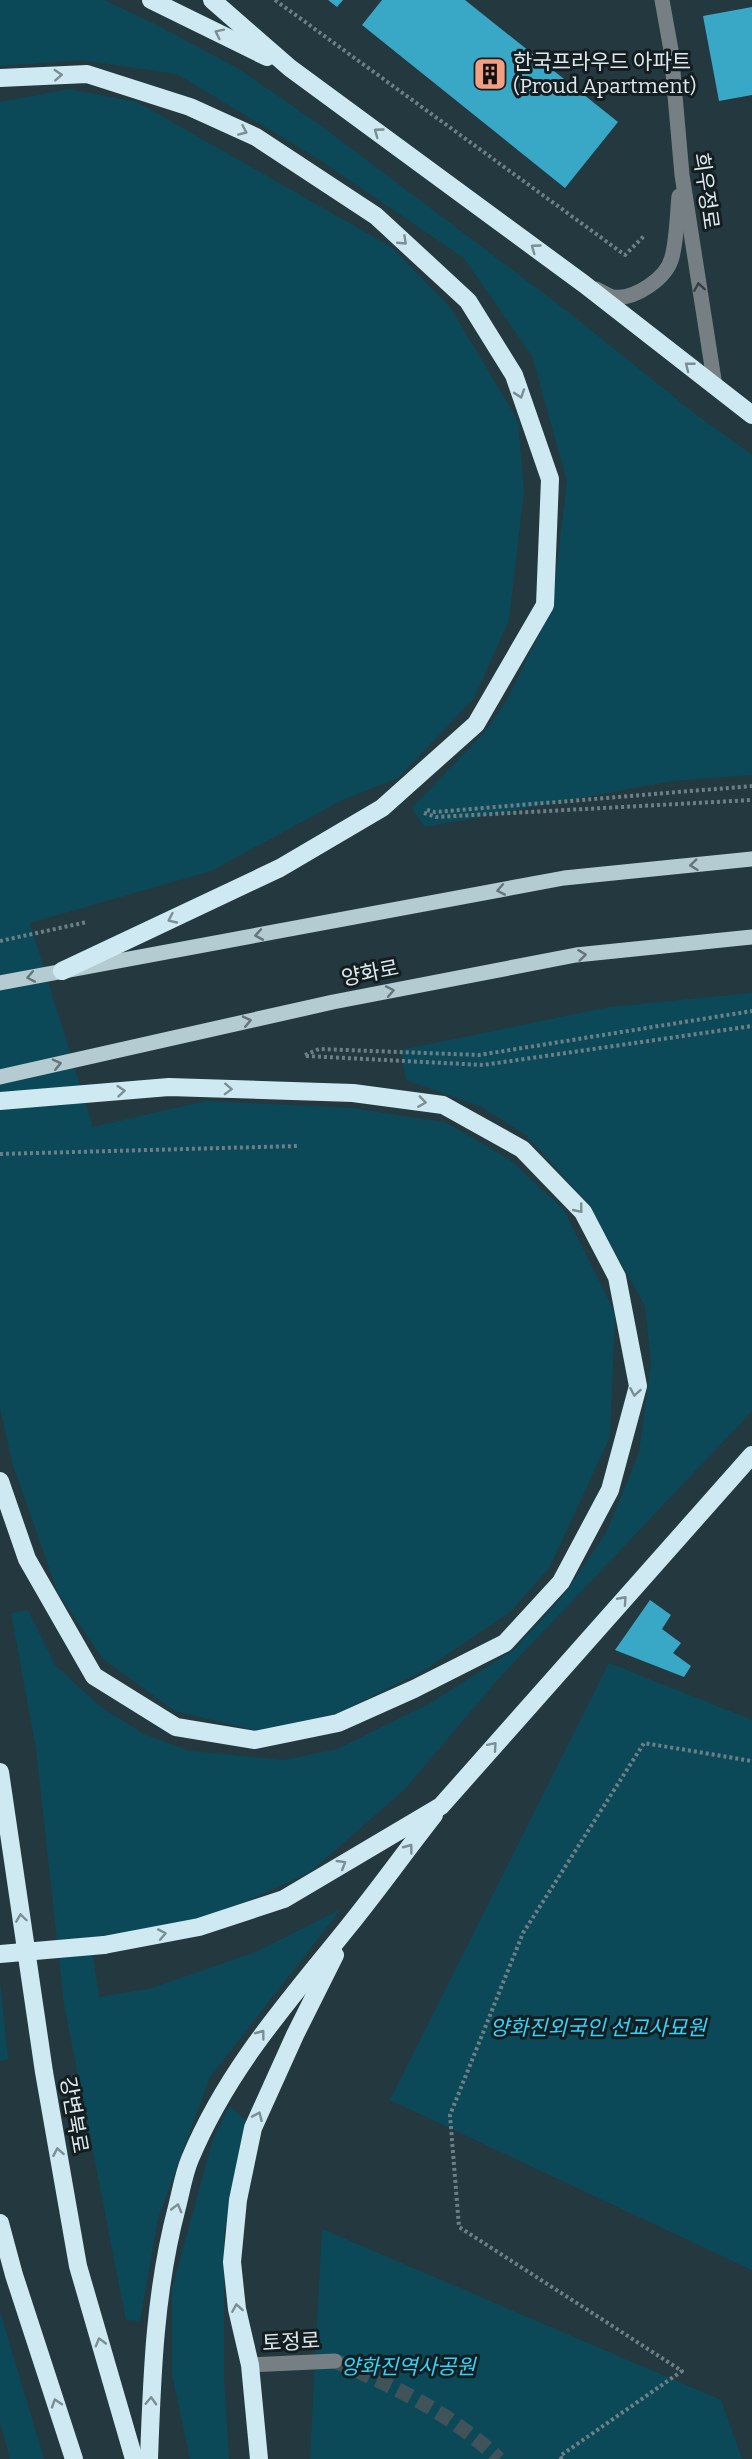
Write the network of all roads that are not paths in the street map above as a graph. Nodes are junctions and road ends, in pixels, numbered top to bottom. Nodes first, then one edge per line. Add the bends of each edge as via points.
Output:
1 (151, 0) edge
2 (212, 0) edge
3 (662, 0) edge
4 (290, 68) junction
5 (0, 78) edge
6 (682, 175) junction
7 (584, 284) junction
8 (715, 386) junction
9 (752, 415) edge
10 (752, 859) edge
11 (752, 938) edge
12 (62, 971) junction
13 (0, 982) edge
14 (0, 1077) edge
15 (0, 1101) edge
16 (752, 1455) edge
17 (0, 1482) edge
18 (0, 1772) edge
19 (441, 1806) junction
20 (350, 1925) junction
21 (0, 1954) edge
22 (0, 2223) edge
23 (335, 2361) tunnel mouth
24 (250, 2365) junction
25 (74, 2459) edge
26 (134, 2459) edge
27 (149, 2459) edge
28 (259, 2459) edge

4 -> 1 highway
2 - 4 highway
3 - 6 street, 희우정로
7 -> 4 highway
5 -> 12 highway via 87,74 190,107 256,137 376,216 468,301 514,375 550,479 545,605 476,724 382,808 280,868
6 - 7 street via 672,258 665,270 647,287 631,294 613,297
8 -> 6 street, 희우정로
8 -> 7 highway
8 - 9 highway
10 -> 12 main road via 564,878
14 -> 11 main road, 양화로 via 333,1002 576,955
12 -> 13 main road
15 -> 17 highway via 169,1087 353,1093 444,1105 522,1149 583,1212 617,1277 638,1386 610,1490 561,1582 505,1643 338,1723 255,1740 177,1727 94,1676 27,1559
19 -> 16 highway
26 -> 18 highway, 강변북로 via 78,2266 44,2072
20 -> 19 highway
21 -> 19 highway, bridge via 104,1945 199,1927 284,1899
24 -> 20 highway via 237,2309 232,2262 238,2200 253,2128
27 -> 20 highway via 158,2300 189,2160 224,2089 261,2034
25 -> 22 highway
23 - 24 street, 토정로
24 - 28 highway

